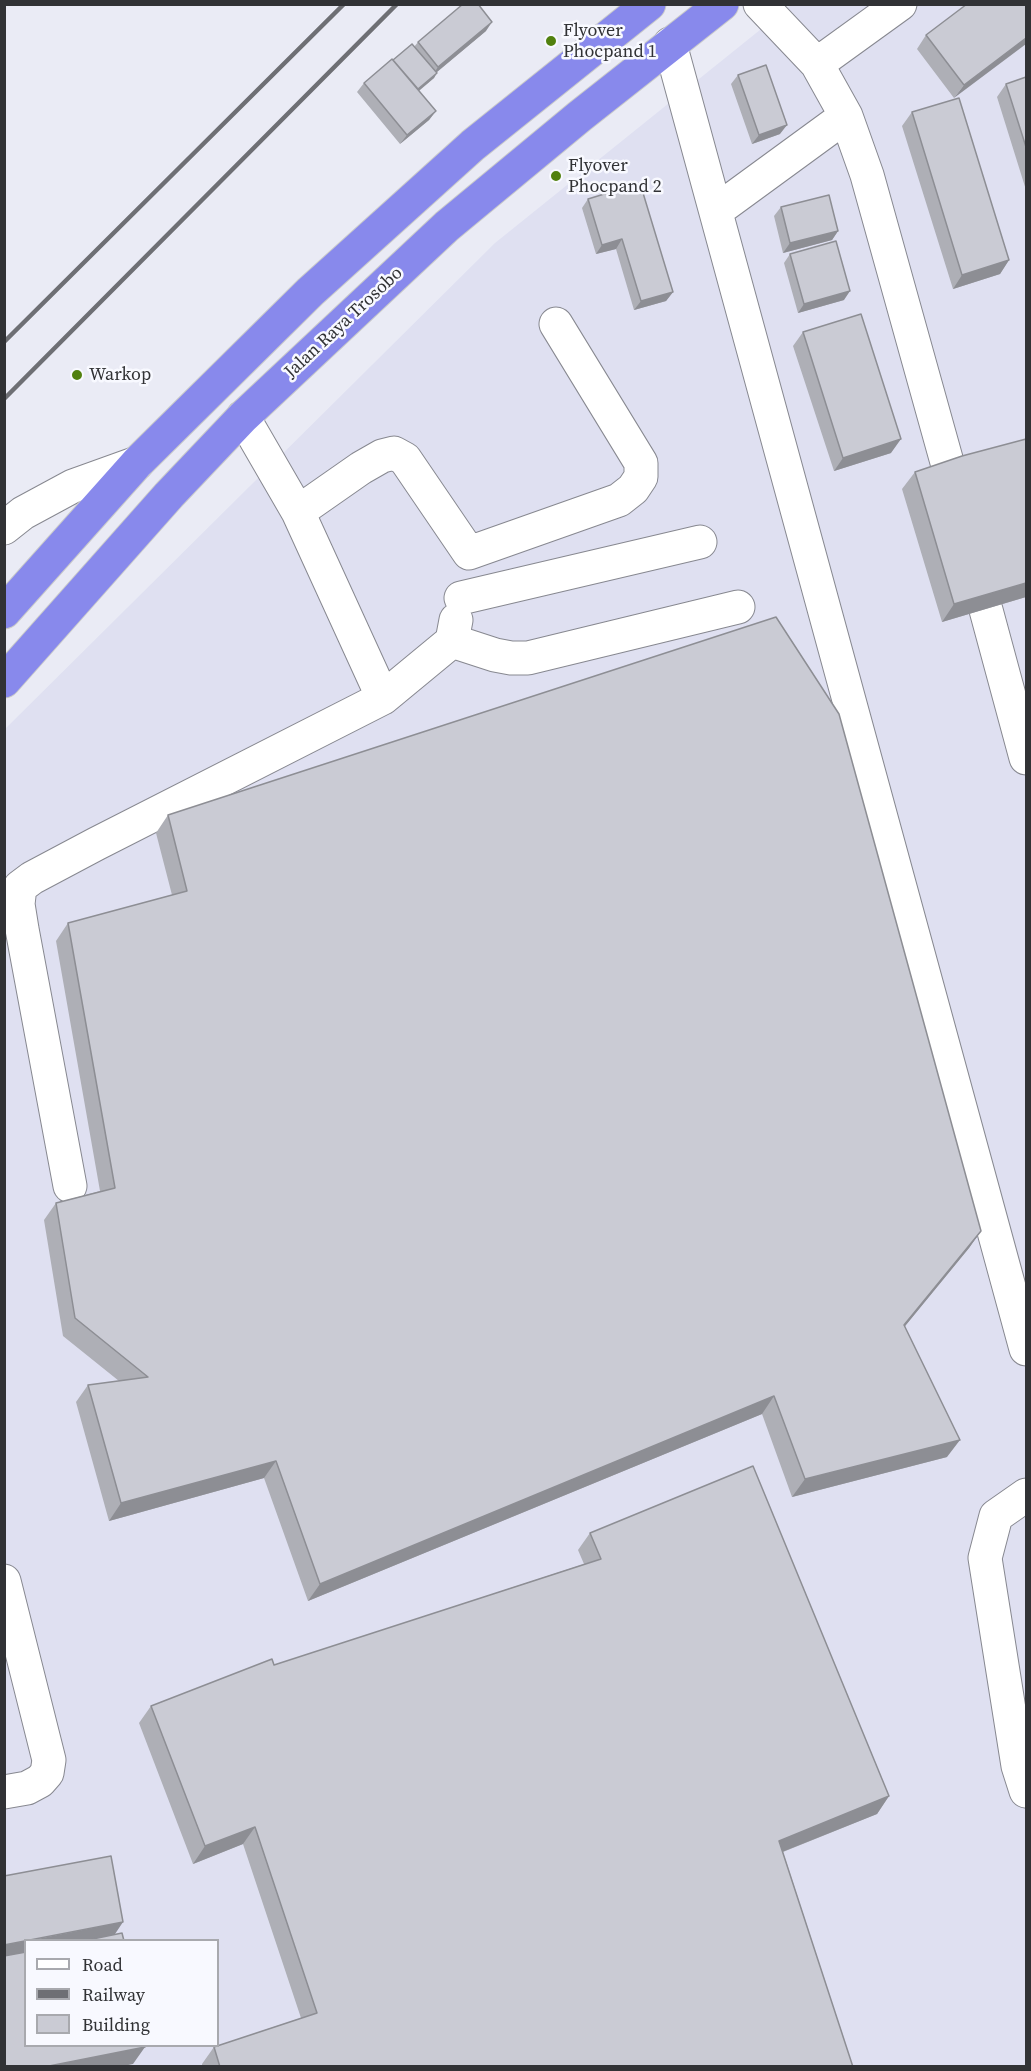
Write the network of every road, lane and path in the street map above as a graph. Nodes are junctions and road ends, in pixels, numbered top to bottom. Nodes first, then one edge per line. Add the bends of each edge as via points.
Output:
1 (649, 4) edge
2 (722, 4) edge
3 (760, 4) edge
4 (900, 4) edge
5 (670, 44) junction
6 (817, 64) junction
7 (846, 116) junction
8 (716, 211) junction
9 (556, 324) dead end
10 (243, 417) junction
11 (137, 463) junction
12 (950, 473) edge
13 (298, 512) junction
14 (4, 528) edge
15 (700, 542) dead end
16 (469, 553) junction
17 (461, 598) junction
18 (738, 607) dead end
19 (986, 610) edge
20 (4, 612) edge
21 (452, 641) junction
22 (4, 681) edge
23 (383, 698) junction
24 (1026, 758) edge
25 (70, 1186) dead end
26 (1018, 1286) edge
27 (1026, 1348) edge
28 (1026, 1495) edge
29 (4, 1581) edge
30 (1026, 1791) edge
31 (4, 1792) edge

1 - 11 highway via 472,145 310,292
2 - 5 highway, Jalan Raya Trosobo
3 - 6 street
4 - 6 street
5 - 8 street
5 - 10 highway, Jalan Raya Trosobo via 447,226
6 - 7 street
7 - 8 street
7 - 12 street via 867,175
8 - 26 street
9 - 16 street via 641,463 641,477 619,500
10 - 13 street
10 - 22 highway, Jalan Raya Trosobo
11 - 14 street via 73,486
11 - 20 highway
13 - 16 street via 361,468 394,453 405,459
13 - 23 street
15 - 17 street
16 - 17 street
17 - 21 street
18 - 21 street via 528,658 495,655
19 - 24 street
21 - 23 street
23 - 25 street via 20,887 22,929
26 - 27 street
28 - 30 street via 996,1516 985,1558 1018,1766
29 - 31 street via 49,1760 47,1773 40,1781

